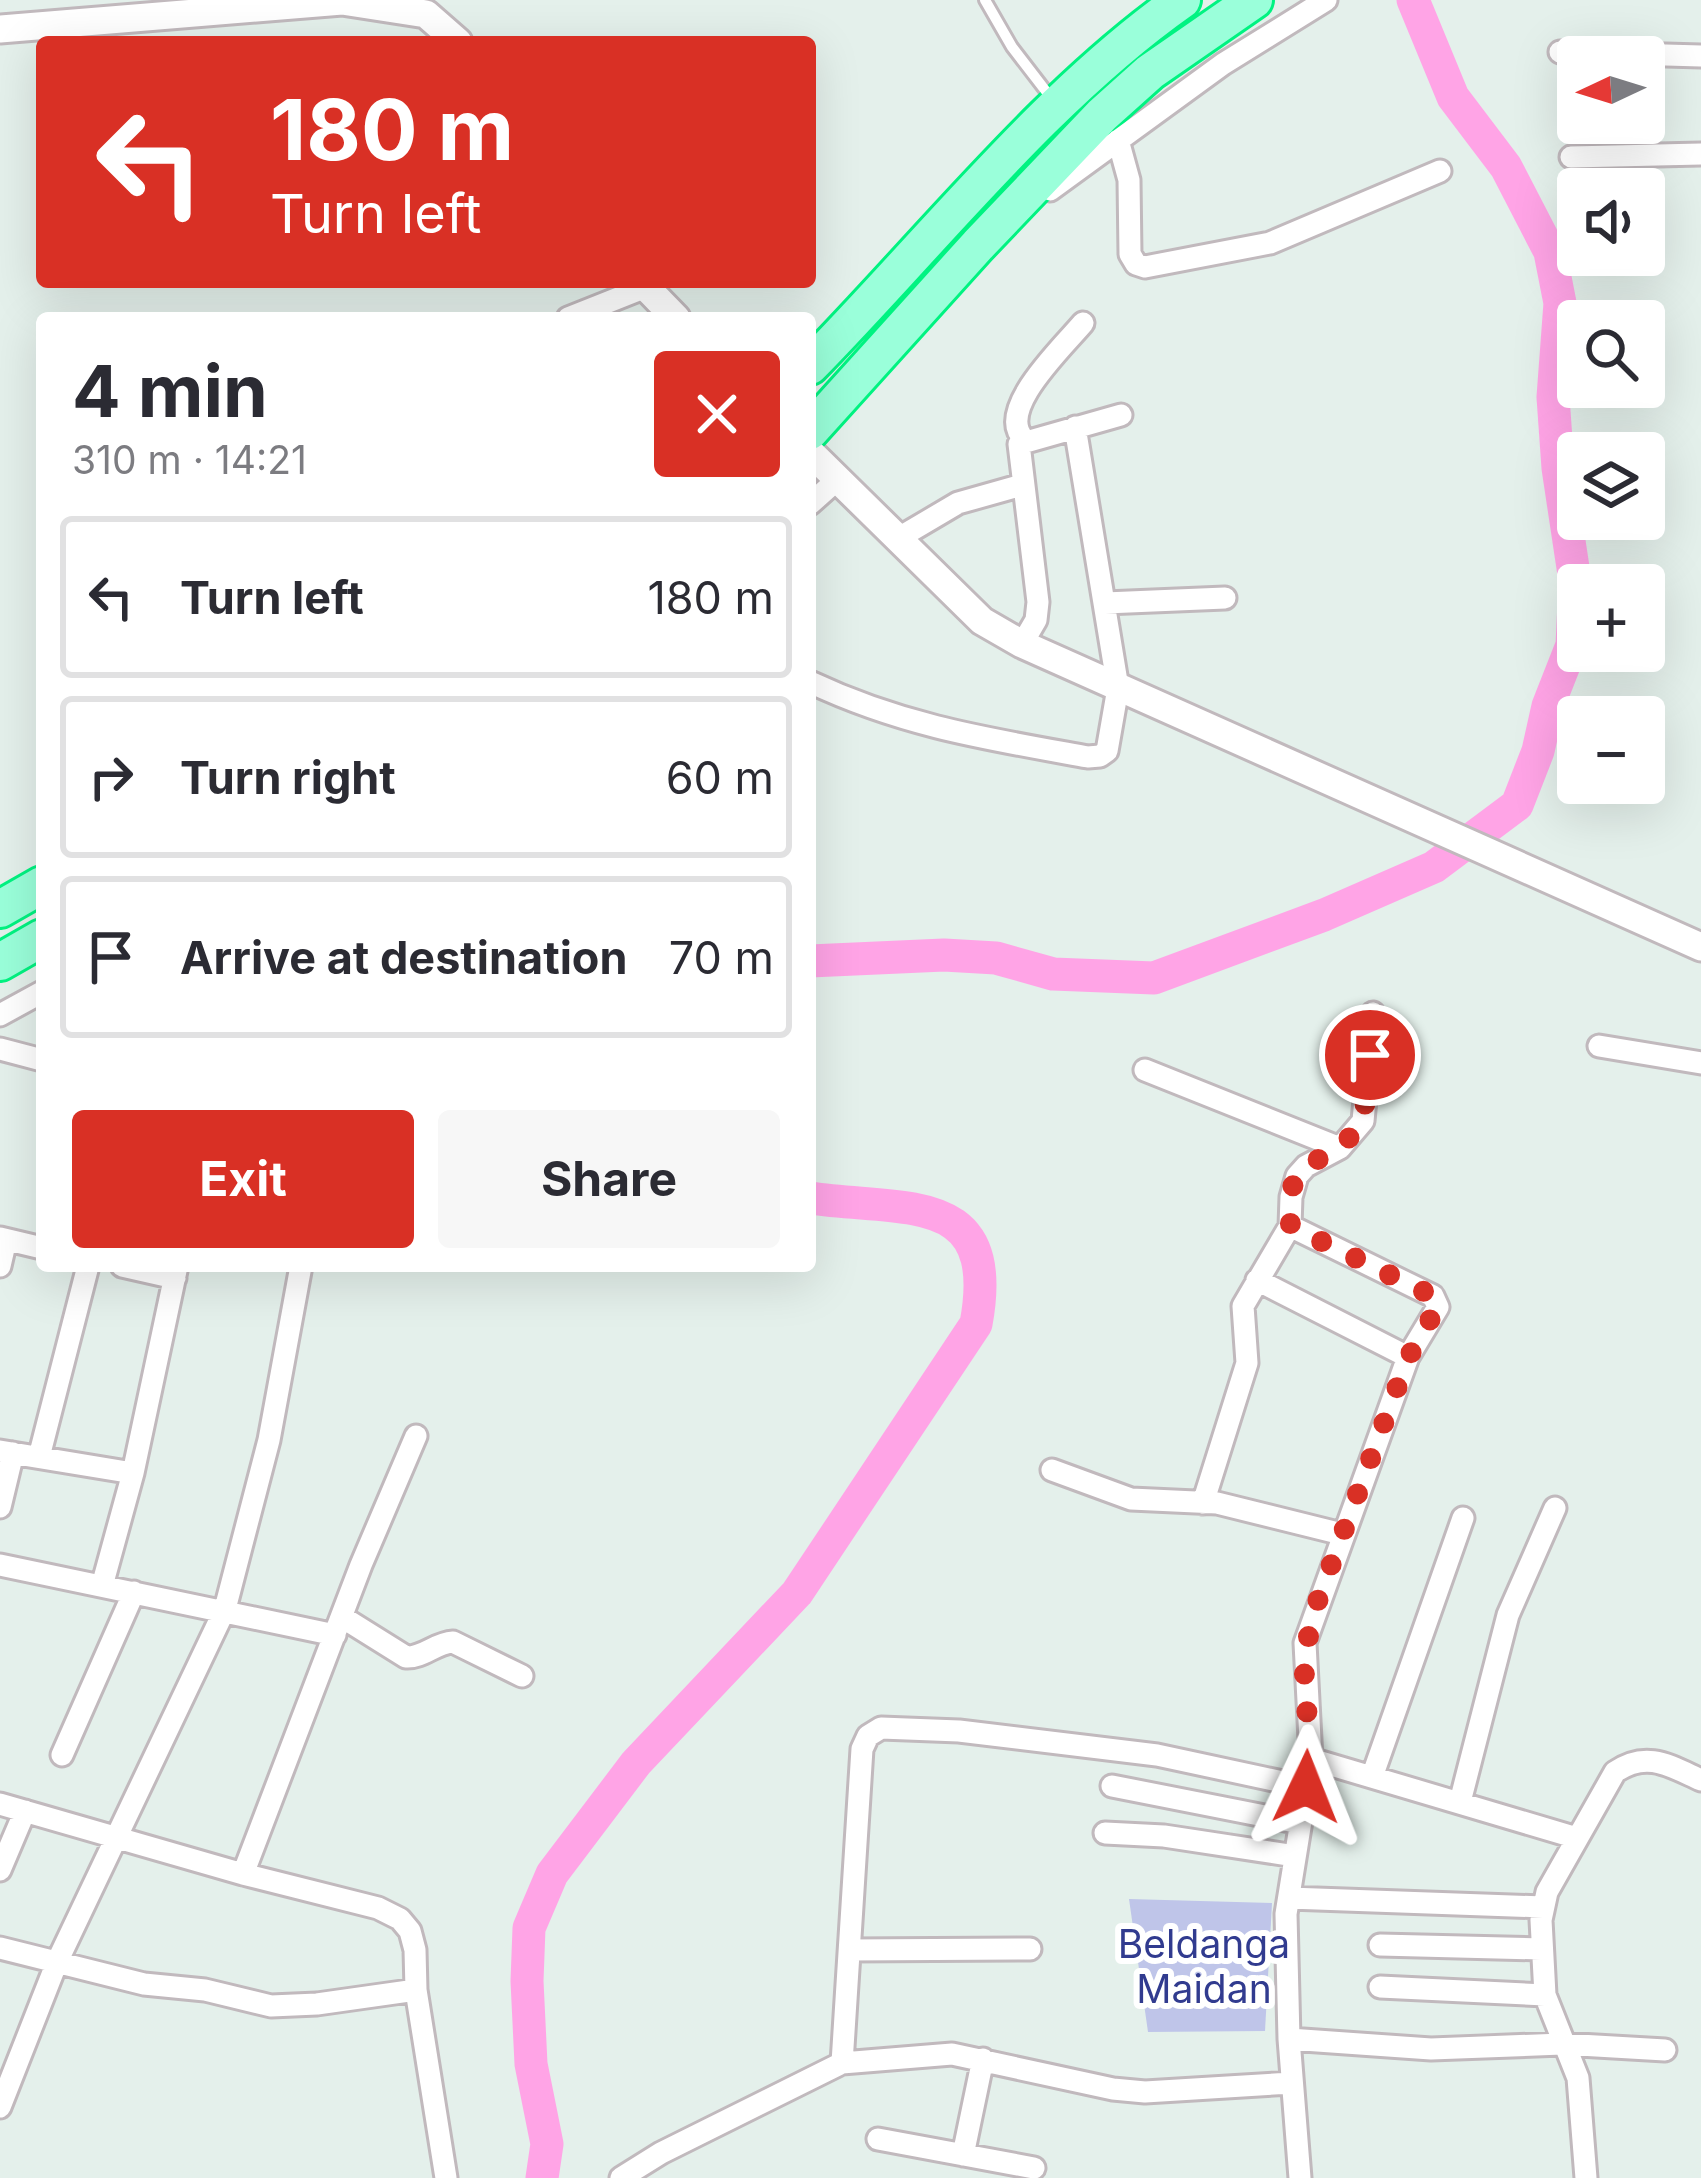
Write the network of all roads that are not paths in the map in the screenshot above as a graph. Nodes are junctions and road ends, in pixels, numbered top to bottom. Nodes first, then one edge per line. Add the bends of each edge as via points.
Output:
1 (986, 0) edge
2 (1182, 0) edge
3 (1254, 0) edge
4 (1326, 0) edge
5 (423, 7) edge
6 (151, 9) edge
7 (0, 29) edge
8 (452, 36) edge
9 (1665, 55) edge
10 (1701, 56) edge
11 (1058, 106) junction
12 (1118, 140) junction
13 (1701, 154) edge
14 (1571, 157) dead end
15 (1440, 171) dead end
16 (978, 245) junction
17 (637, 288) edge
18 (647, 288) edge
19 (582, 312) edge
20 (670, 312) edge
21 (1083, 323) dead end
22 (816, 360) edge
23 (1121, 415) dead end
24 (816, 424) edge
25 (1075, 427) junction
26 (1024, 440) junction
27 (816, 458) edge
28 (838, 479) junction
29 (1022, 485) junction
30 (816, 499) edge
31 (897, 539) junction
32 (1225, 598) dead end
33 (1106, 603) junction
34 (1022, 644) junction
35 (816, 685) edge
36 (1118, 688) junction
37 (36, 888) edge
38 (0, 909) edge
39 (36, 941) edge
40 (1701, 947) edge
41 (0, 962) edge
42 (36, 995) edge
43 (1373, 1013) dead end
44 (0, 1015) edge
45 (1599, 1046) dead end
46 (0, 1049) edge
47 (36, 1058) edge
48 (1701, 1063) edge
49 (1145, 1070) dead end
50 (1340, 1148) junction
51 (1290, 1226) junction
52 (3, 1239) edge
53 (36, 1247) edge
54 (0, 1266) edge
55 (86, 1272) edge
56 (176, 1272) edge
57 (301, 1272) edge
58 (1257, 1280) junction
59 (1408, 1358) junction
60 (416, 1436) dead end
61 (6, 1452) edge
62 (39, 1457) junction
63 (1052, 1470) dead end
64 (133, 1473) junction
65 (1203, 1503) junction
66 (0, 1507) edge
67 (1555, 1508) dead end
68 (1463, 1518) dead end
69 (1342, 1534) junction
70 (0, 1565) edge
71 (102, 1586) junction
72 (134, 1592) junction
73 (225, 1610) junction
74 (339, 1626) junction
75 (522, 1676) dead end
76 (62, 1755) dead end
77 (1310, 1759) junction
78 (1372, 1777) junction
79 (1701, 1780) edge
80 (1112, 1786) dead end
81 (1306, 1787) junction
82 (1460, 1802) junction
83 (0, 1804) edge
84 (25, 1811) junction
85 (1300, 1823) junction
86 (1105, 1833) dead end
87 (115, 1838) junction
88 (1577, 1838) junction
89 (1295, 1856) junction
90 (0, 1870) edge
91 (243, 1874) junction
92 (1289, 1898) junction
93 (1543, 1907) junction
94 (1380, 1945) dead end
95 (0, 1948) edge
96 (1030, 1949) dead end
97 (1541, 1949) junction
98 (850, 1950) junction
99 (57, 1962) junction
100 (1380, 1987) dead end
101 (416, 1990) junction
102 (1544, 1995) junction
103 (1289, 2039) junction
104 (1562, 2044) junction
105 (1665, 2050) dead end
106 (983, 2060) junction
107 (842, 2063) junction
108 (1292, 2084) junction
109 (0, 2107) edge
110 (878, 2139) dead end
111 (962, 2155) junction
112 (1034, 2168) dead end
113 (446, 2178) edge
114 (620, 2178) edge
115 (1300, 2178) edge
116 (1586, 2178) edge

1 - 11 lane
2 - 11 highway
3 - 16 highway via 1150,72
4 - 12 street
5 - 6 street
5 - 8 street
6 - 7 street
9 - 10 street
11 - 22 highway
12 - 15 street via 1129,180 1130,254 1145,267 1283,238
12 - 16 street
13 - 14 street
16 - 24 highway
17 - 19 street
18 - 20 street
21 - 26 street via 1020,401 1015,424
23 - 25 street
25 - 26 street
25 - 33 street
26 - 29 street
27 - 28 street
28 - 30 street
28 - 31 street
29 - 31 street via 958,502
29 - 34 street via 1038,602
31 - 34 street via 982,620
32 - 33 street
33 - 36 street
34 - 36 street
35 - 36 street via 936,729 1088,757 1107,751
36 - 40 street
37 - 38 highway
39 - 41 highway
42 - 44 street
43 - 50 street via 1363,1120
45 - 48 street
46 - 47 street
49 - 50 street
50 - 51 street via 1297,1176
51 - 58 street
51 - 59 street via 1437,1300
52 - 53 street
52 - 54 street
55 - 62 street
56 - 64 street
57 - 73 street
58 - 59 street
58 - 65 street via 1241,1314 1244,1376
59 - 69 street
60 - 74 street
61 - 62 street
61 - 66 street
62 - 64 street
63 - 65 street via 1131,1499
64 - 71 street
65 - 69 street
67 - 82 street via 1508,1615
68 - 78 street
69 - 77 street via 1305,1642
70 - 71 street
71 - 72 street
72 - 73 street
72 - 76 street
73 - 74 street
73 - 87 street
74 - 75 street via 406,1657 453,1642
74 - 91 street
77 - 78 street
77 - 81 street
78 - 82 street
79 - 88 street via 1655,1759 1626,1764
80 - 85 street
81 - 85 street
81 - 98 street via 1157,1755 881,1728 862,1749
82 - 88 street
83 - 84 street
84 - 87 street
84 - 90 street
85 - 89 street
86 - 89 street
87 - 91 street
87 - 99 street
88 - 93 street
89 - 92 street
91 - 101 street via 400,1919 415,1950
92 - 93 street
92 - 103 street
93 - 97 street
94 - 97 street
95 - 99 street
96 - 98 street
97 - 102 street
98 - 107 street
99 - 101 street via 272,2006
99 - 109 street
100 - 102 street
101 - 113 street
102 - 104 street
103 - 104 street via 1431,2049
103 - 108 street
104 - 105 street
104 - 116 street via 1578,2078
106 - 107 street via 952,2054
106 - 108 street via 1113,2090
106 - 111 street
107 - 114 street
108 - 115 street
110 - 111 street
111 - 112 street

